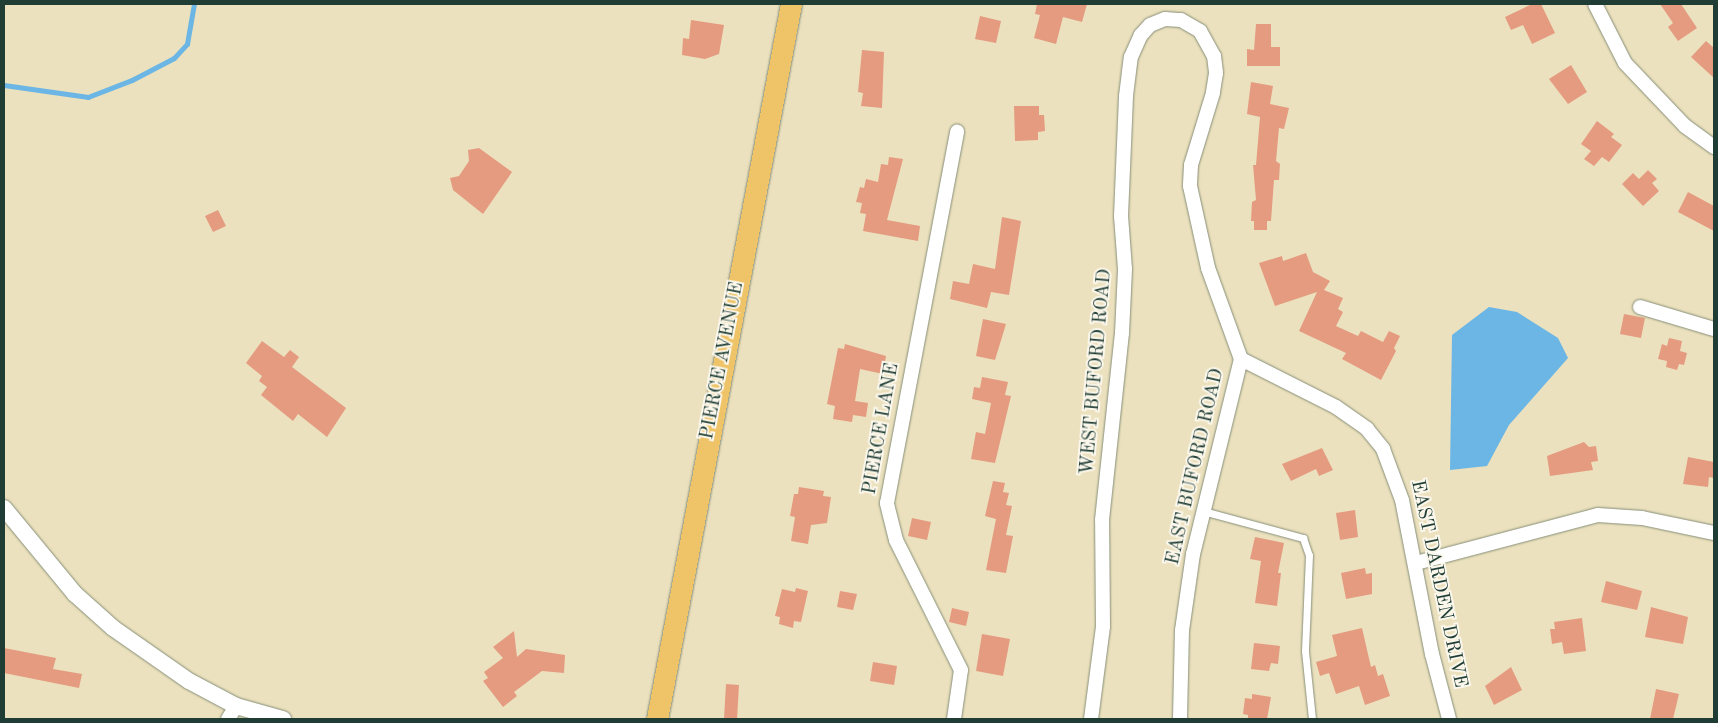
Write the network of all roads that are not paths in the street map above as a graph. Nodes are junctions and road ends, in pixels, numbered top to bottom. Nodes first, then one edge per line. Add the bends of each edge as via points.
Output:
1 (790, 4) edge
2 (1595, 4) edge
3 (1144, 31) joint
4 (957, 132) dead end
5 (1714, 147) edge
6 (1640, 307) dead end
7 (1714, 329) edge
8 (1241, 359) junction
9 (4, 508) edge
10 (1203, 512) junction
11 (1714, 533) edge
12 (1416, 563) junction
13 (232, 712) edge
14 (283, 719) edge
15 (658, 719) edge
16 (954, 719) edge
17 (1091, 719) edge
18 (1180, 719) edge
19 (1312, 719) edge
20 (1450, 719) edge

1 - 15 main road, PIERCE AVENUE
2 - 5 street via 1626,63 1685,126
3 - 8 street, EAST BUFORD ROAD via 1165,19 1181,20 1200,31 1214,56 1213,93 1191,165 1190,186 1208,268
3 - 17 street, WEST BUFORD ROAD via 1131,57 1126,96 1121,216 1125,269 1122,333 1102,520 1103,626
4 - 16 street, PIERCE LANE via 887,503 896,540 961,670
6 - 7 street
8 - 10 street, EAST BUFORD ROAD
8 - 12 street, EAST DARDEN DRIVE via 1336,407 1367,429 1383,449 1396,476
9 - 13 street via 75,594 113,628
10 - 18 street, EAST BUFORD ROAD via 1192,554 1182,630
10 - 19 lane via 1302,538 1309,555 1305,651
11 - 12 street via 1642,518 1598,515
12 - 20 street, EAST DARDEN DRIVE via 1432,654
13 - 14 street

